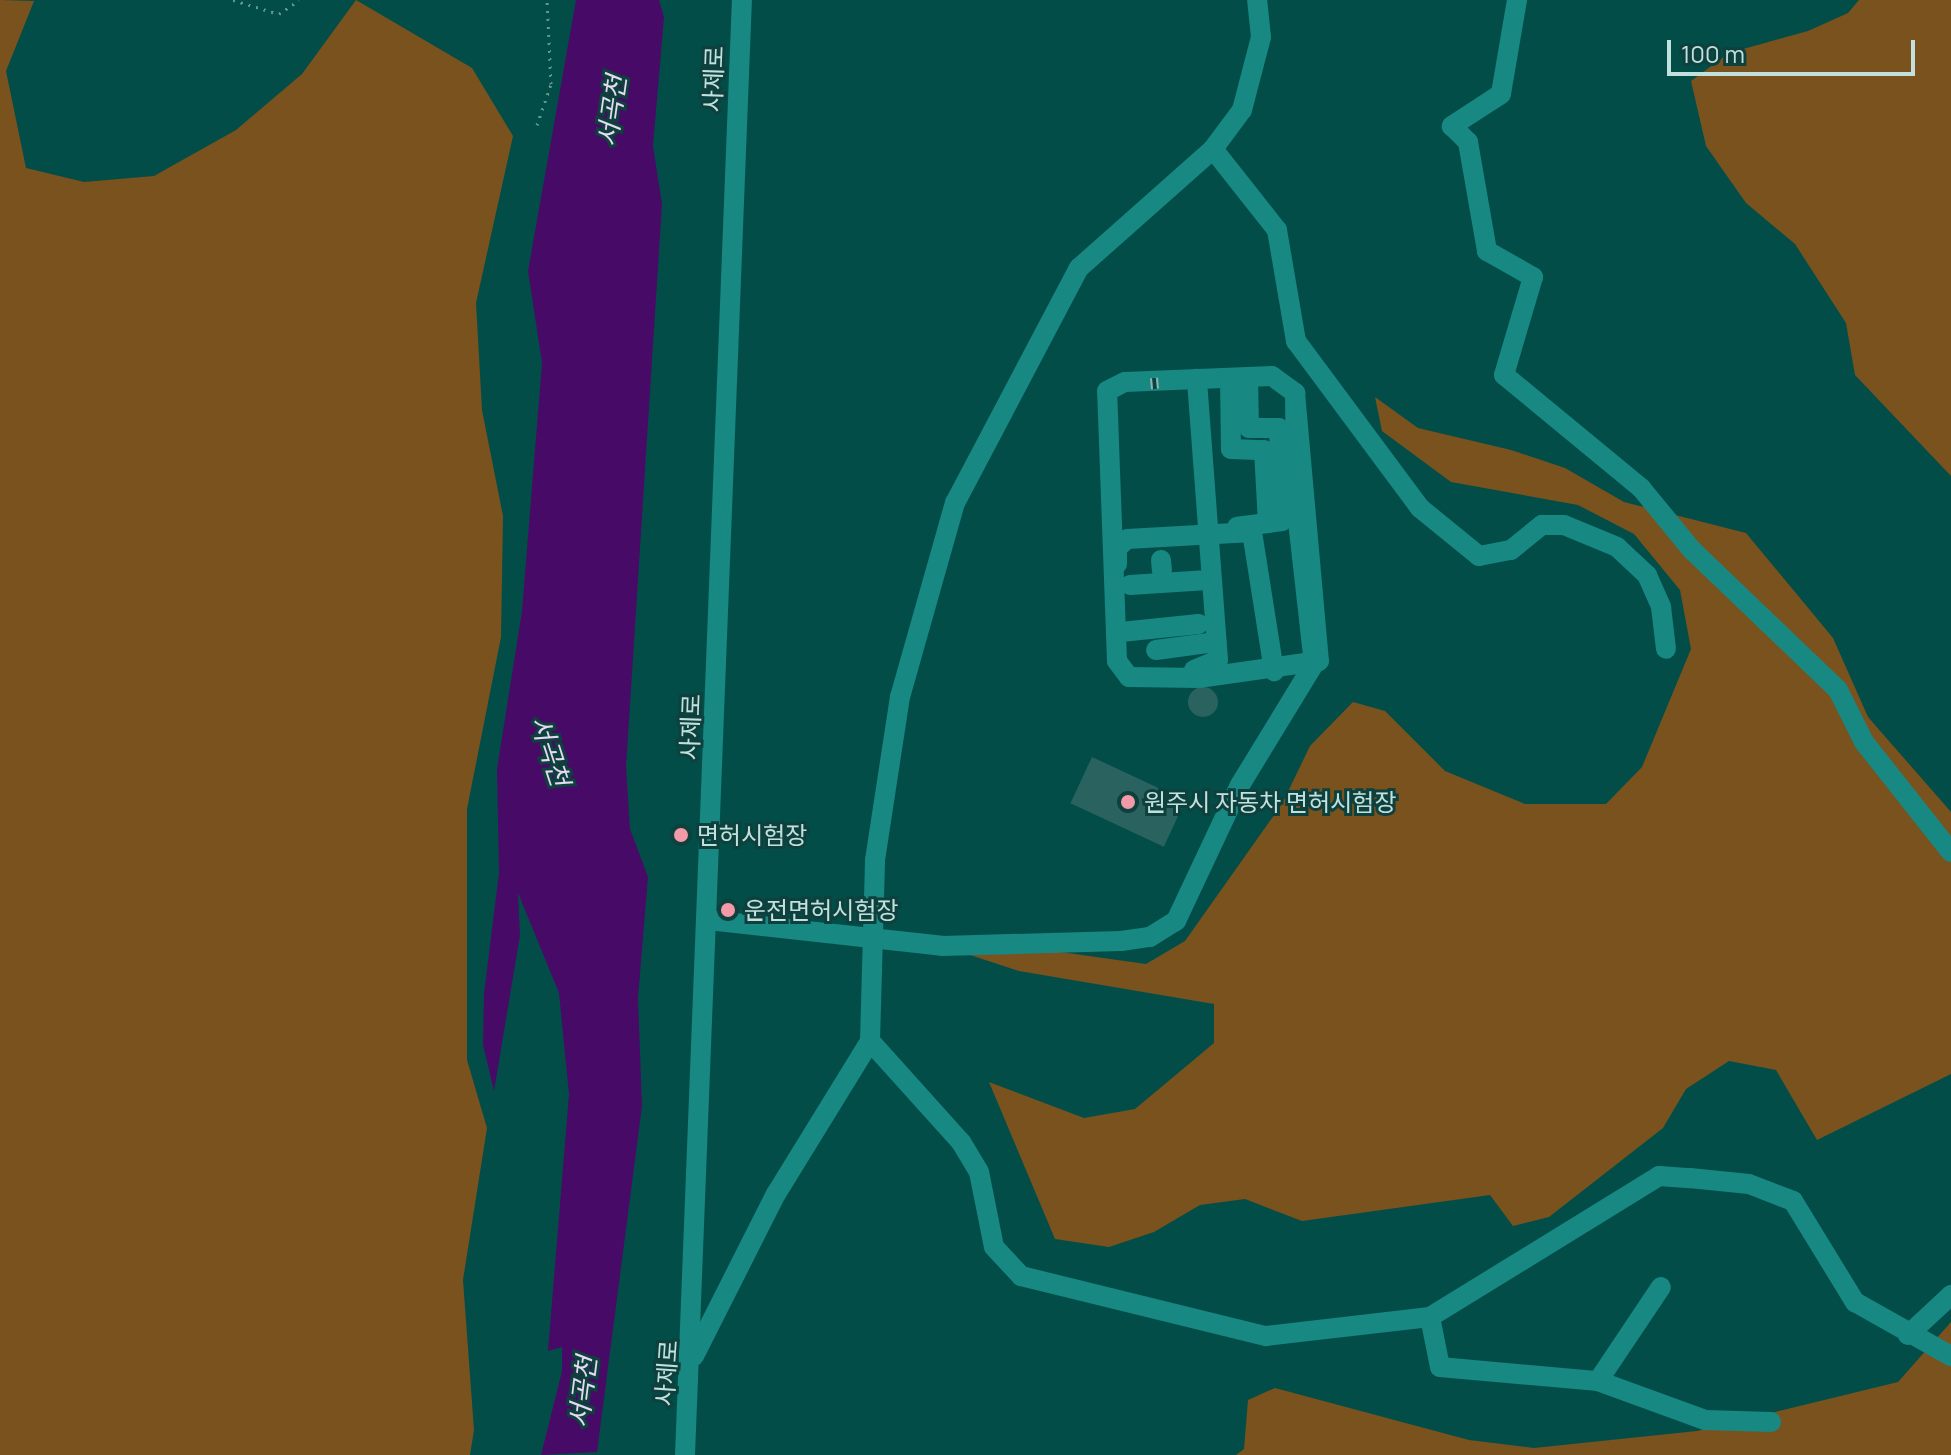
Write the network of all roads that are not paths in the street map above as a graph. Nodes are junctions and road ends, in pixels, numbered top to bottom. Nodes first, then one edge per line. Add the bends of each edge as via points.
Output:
1 (742, 0) edge
2 (1257, 0) edge
3 (1517, 0) edge
4 (1213, 149) junction
5 (1239, 378) junction
6 (1200, 381) junction
7 (1205, 534) junction
8 (1200, 574) junction
9 (1145, 577) junction
10 (1199, 624) dead end
11 (1121, 632) junction
12 (1216, 642) junction
13 (1666, 649) dead end
14 (1165, 653) dead end
15 (1316, 662) junction
16 (1269, 667) junction
17 (1951, 852) edge
18 (708, 920) junction
19 (876, 938) junction
20 (870, 1041) junction
21 (1661, 1287) dead end
22 (1951, 1295) edge
23 (1430, 1317) junction
24 (1908, 1335) junction
25 (694, 1356) junction
26 (1951, 1356) edge
27 (1598, 1381) junction
28 (1771, 1422) dead end
29 (685, 1455) edge

1 - 18 street, 사제로
2 - 4 street via 1261,37 1242,110
3 - 17 street via 1501,94 1452,126 1468,142 1487,251 1533,277 1504,375 1641,488 1692,550 1838,690 1864,742
4 - 13 street via 1277,230 1296,341 1420,508 1479,556 1511,550 1542,525 1564,525 1617,547 1647,575 1661,607
4 - 19 street via 1079,268 955,503 900,697 875,860
5 - 6 street
5 - 7 street via 1231,449 1264,450 1268,523
5 - 15 street via 1280,378 1295,393
6 - 7 street
6 - 7 street via 1110,393 1111,471 1120,526
6 - 16 street via 1120,383 1104,399 1117,661 1141,681
7 - 8 street
7 - 9 street via 1127,539 1117,548
7 - 16 street via 1226,665
7 - 16 street via 1245,533
8 - 9 street
8 - 12 street
9 - 11 street
10 - 11 street via 1169,620
11 - 12 street via 1124,661 1141,674 1212,668
12 - 14 street
15 - 16 street
15 - 19 street via 1240,785 1176,921 1150,937 1121,941 942,946
18 - 19 street
18 - 25 street, 사제로
19 - 20 street
20 - 23 street via 961,1142 979,1172 994,1247 1021,1276 1266,1336
20 - 25 street via 776,1194
21 - 27 street
22 - 24 street
23 - 24 street via 1659,1176 1749,1184 1793,1201 1855,1302
23 - 27 street via 1440,1367
24 - 26 street
25 - 29 street, 사제로
27 - 28 street via 1705,1420

